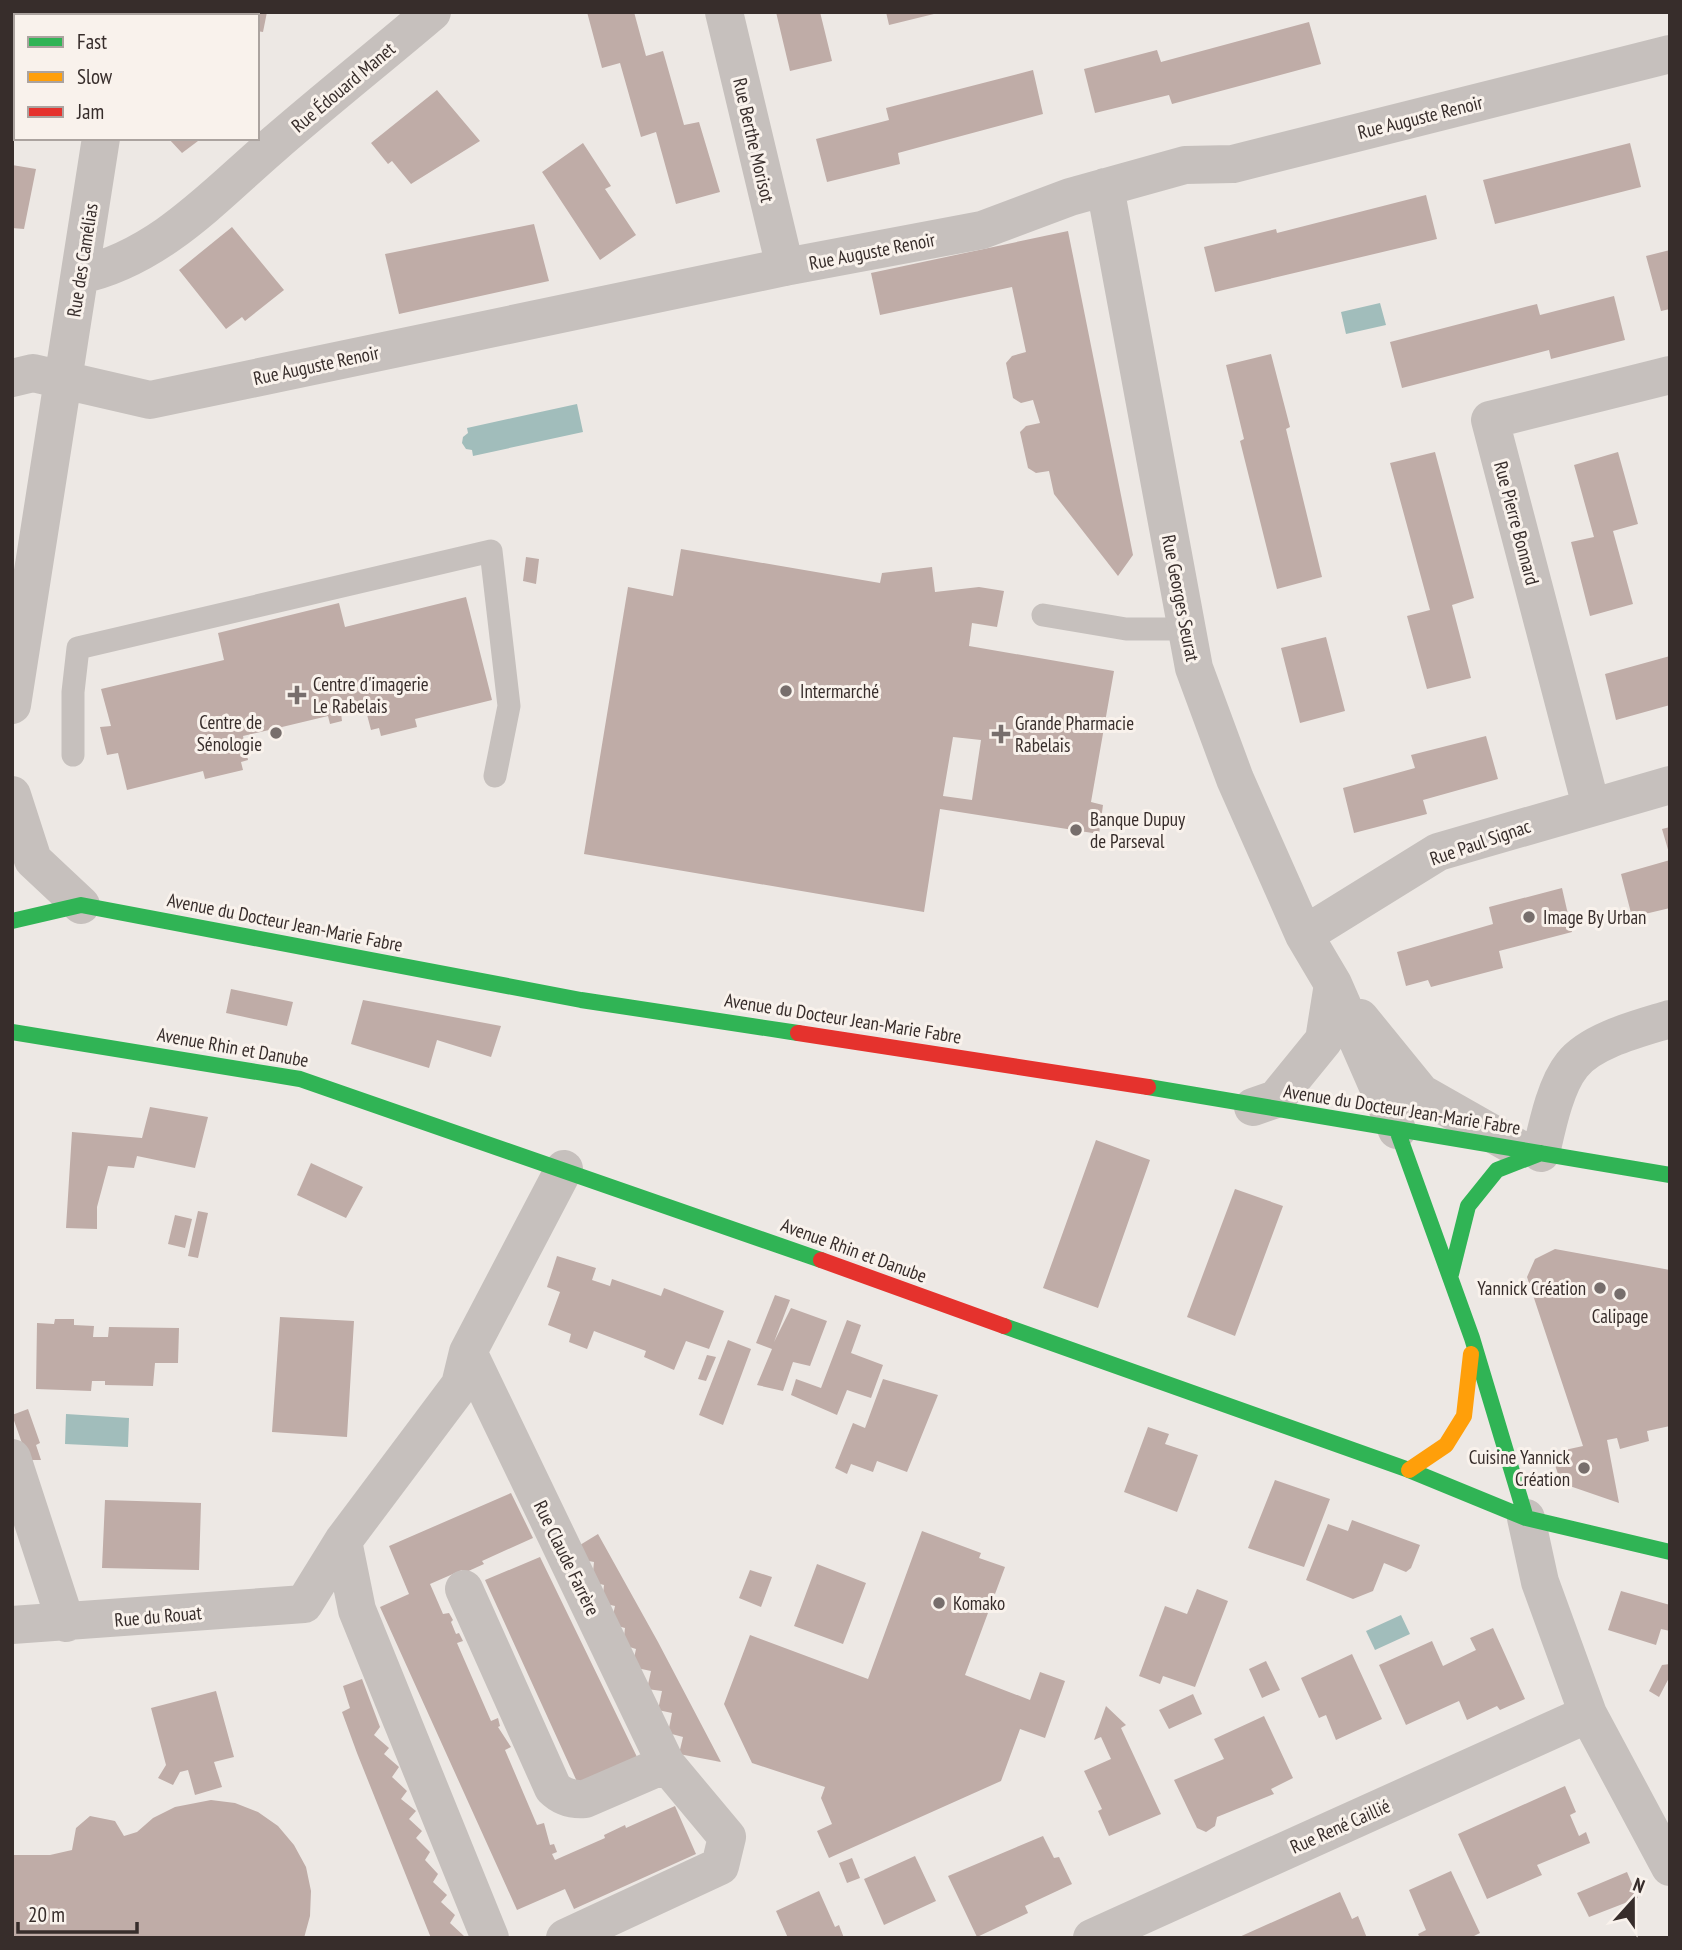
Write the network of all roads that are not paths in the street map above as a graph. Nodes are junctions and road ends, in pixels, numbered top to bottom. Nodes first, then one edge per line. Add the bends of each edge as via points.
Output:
1 (432, 12) edge
2 (724, 12) edge
3 (1670, 54) edge
4 (101, 140) edge
5 (1105, 187) junction
6 (785, 267) junction
7 (80, 275) junction
8 (1670, 375) edge
9 (12, 378) edge
10 (65, 382) junction
11 (1043, 615) dead end
12 (1186, 629) junction
13 (12, 705) edge
14 (73, 755) dead end
15 (495, 776) dead end
16 (1670, 785) edge
17 (12, 795) edge
18 (1591, 806) junction
19 (81, 905) junction
20 (12, 921) edge
21 (1304, 935) junction
22 (1333, 984) junction
23 (1670, 1019) edge
24 (12, 1032) edge
25 (1254, 1107) junction
26 (1397, 1130) junction
27 (1530, 1151) junction
28 (564, 1169) junction
29 (1670, 1175) edge
30 (1451, 1274) junction
31 (1472, 1338) junction
32 (468, 1352) junction
33 (12, 1458) edge
34 (1409, 1470) junction
35 (1526, 1518) junction
36 (343, 1541) junction
37 (1670, 1552) edge
38 (464, 1589) dead end
39 (66, 1623) junction
40 (12, 1625) edge
41 (1588, 1714) junction
42 (666, 1763) junction
43 (1670, 1867) edge
44 (490, 1938) edge
45 (565, 1938) edge
46 (1091, 1938) edge

1 - 7 street, Rue Édouard Manet via 191,219 106,269
2 - 6 street, Rue Berthe Morisot
3 - 5 street, Rue Auguste Renoir via 1233,164 1185,165
4 - 7 street, Rue des Camélias
5 - 6 street, Rue Auguste Renoir via 982,230
5 - 12 street, Rue Georges Seurat
6 - 10 street, Rue Auguste Renoir via 150,400
7 - 10 street, Rue des Camélias
8 - 18 street, Rue Pierre Bonnard via 1490,420
9 - 10 street, Rue Auguste Renoir via 33,373
10 - 13 street
11 - 12 lane via 1126,629
12 - 21 street, Rue Georges Seurat via 1194,668 1235,779
14 - 15 lane via 78,648 491,551 509,706
16 - 18 street, Rue Paul Signac
17 - 19 street via 33,860
18 - 21 street, Rue Paul Signac via 1438,852
19 - 20 main road, Avenue du Docteur Jean-Marie Fabre
19 - 25 main road, Avenue du Docteur Jean-Marie Fabre via 581,1000 1035,1068
21 - 22 street, Rue Georges Seurat
22 - 25 street via 1324,1040 1276,1099
22 - 26 street, Rue Georges Seurat
22 - 27 street, Rue Georges Seurat via 1421,1093
23 - 27 street via 1610,1038 1572,1065
24 - 28 main road, Avenue Rhin et Danube via 300,1079
25 - 26 main road, Avenue du Docteur Jean-Marie Fabre
26 - 27 main road, Avenue du Docteur Jean-Marie Fabre
26 - 30 main road, Rue Georges Seurat
27 - 29 main road, Avenue du Docteur Jean-Marie Fabre
27 - 30 main road via 1497,1170 1468,1206
28 - 32 street
28 - 34 main road, Avenue Rhin et Danube
30 - 31 main road, Rue Georges Seurat
31 - 34 main road, Rue Georges Seurat via 1464,1416 1446,1446
31 - 35 main road, Rue Georges Seurat
32 - 36 street via 460,1385
32 - 42 street, Rue Claude Farrère
33 - 39 street
34 - 35 main road, Avenue Rhin et Danube
35 - 37 main road, Avenue Rhin et Danube
35 - 41 street via 1540,1582
36 - 39 street, Rue du Rouat via 304,1604
36 - 44 street via 357,1610
38 - 42 street via 559,1793 585,1799
39 - 40 street, Rue du Rouat
41 - 43 street
41 - 46 street, Rue René Caillié
42 - 45 street, Rue Claude Farrère via 727,1837 720,1866

